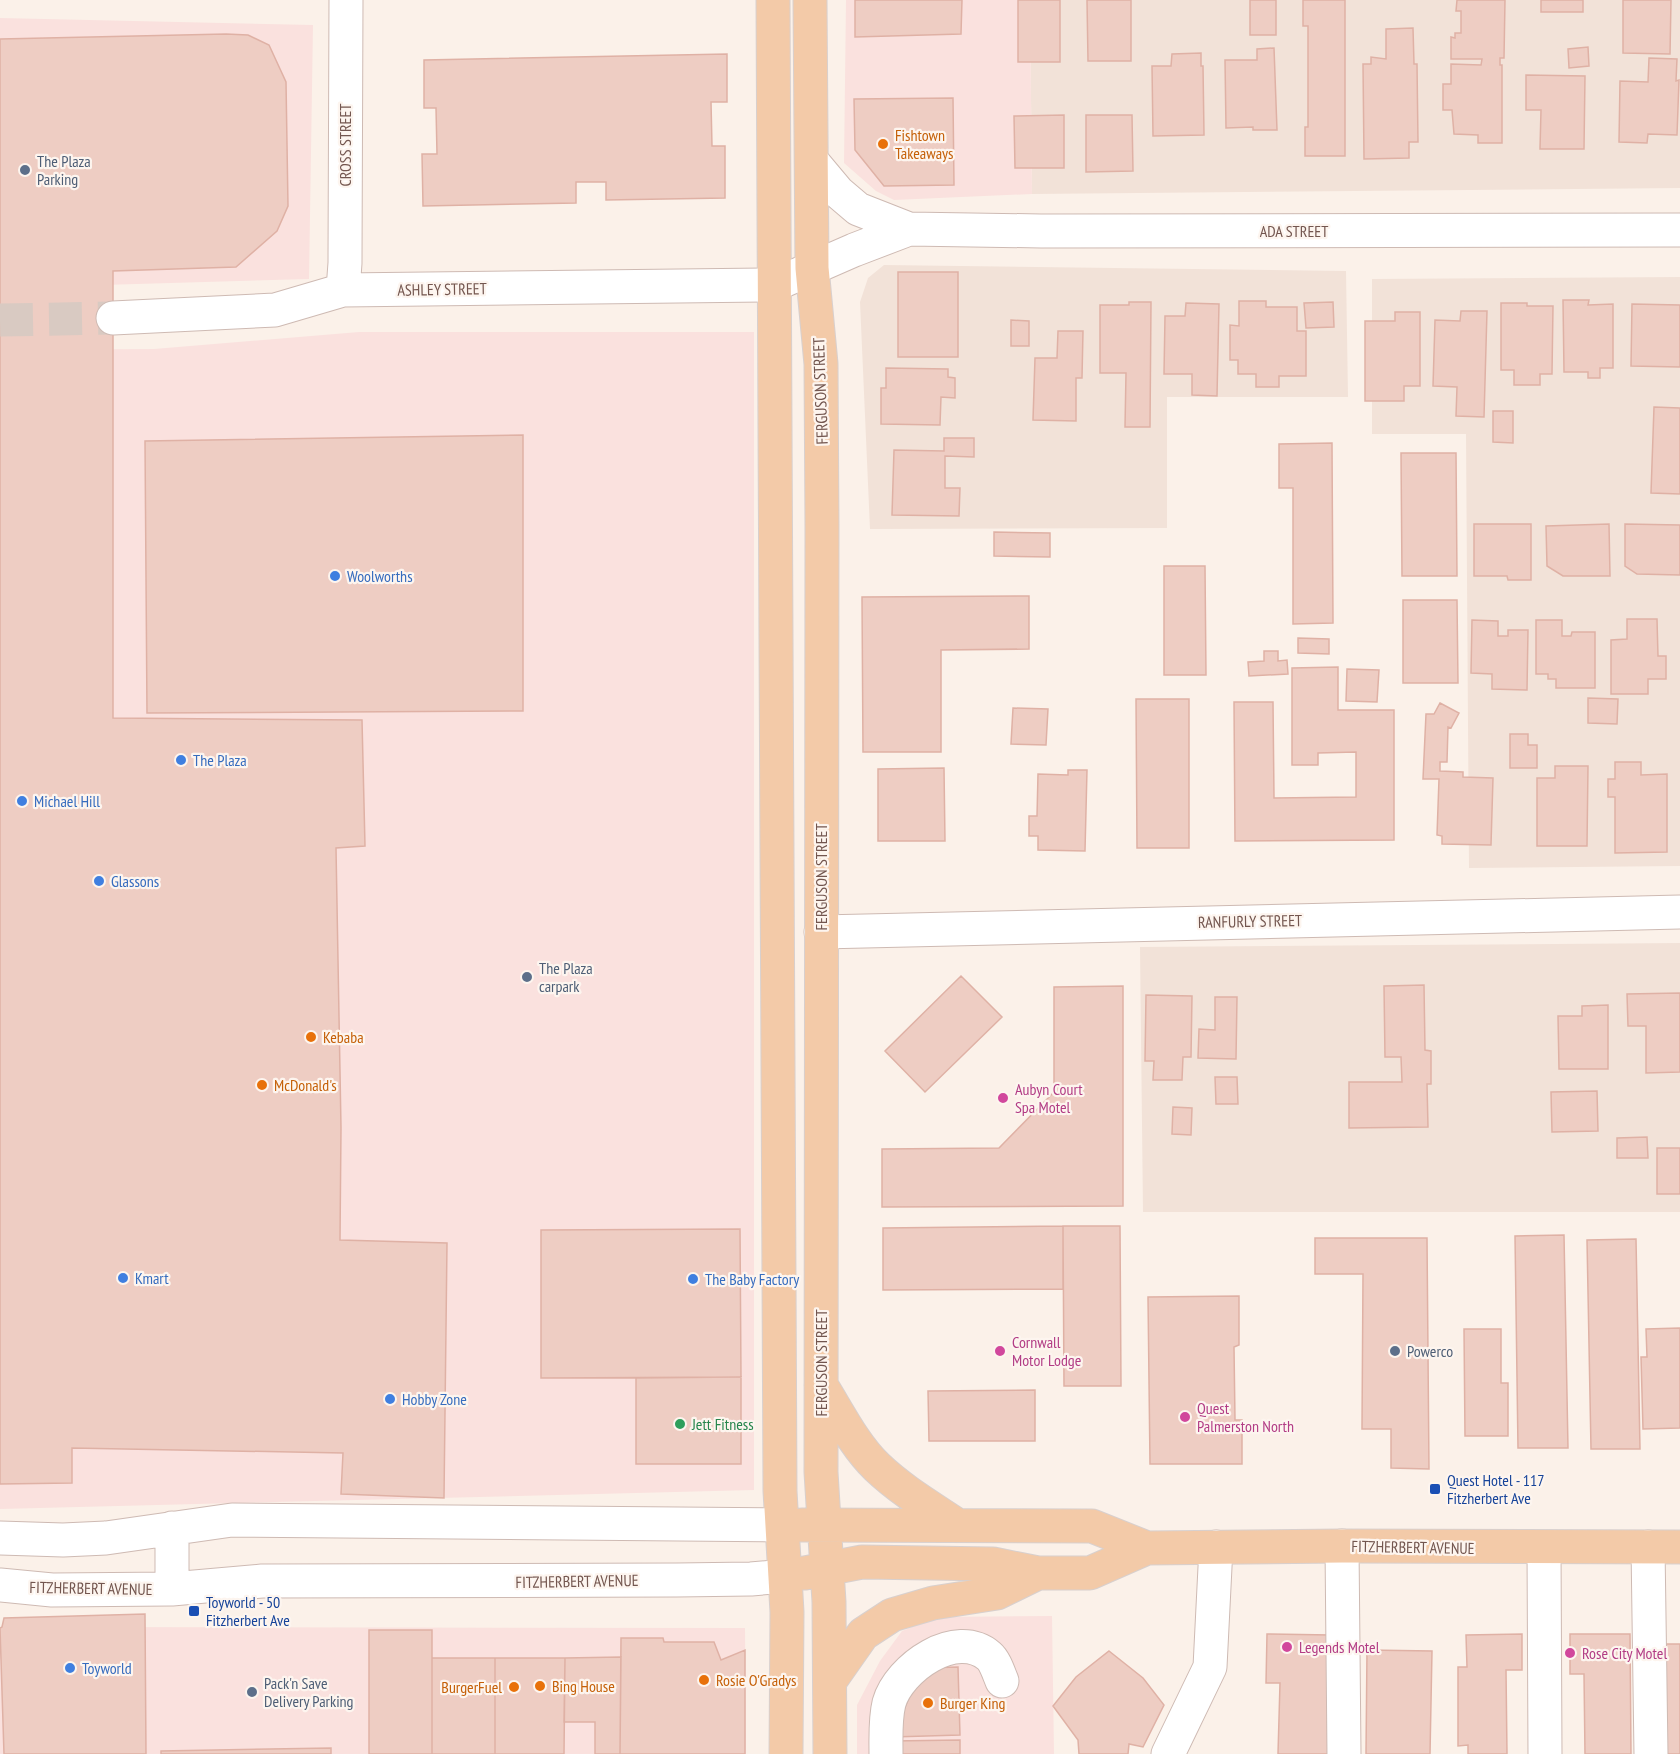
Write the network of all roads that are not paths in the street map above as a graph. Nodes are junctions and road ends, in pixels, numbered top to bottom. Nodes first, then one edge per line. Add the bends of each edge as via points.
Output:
1 (346, 0) edge
2 (773, 0) edge
3 (810, 0) edge
4 (812, 161) junction
5 (909, 229) junction
6 (1680, 230) edge
7 (812, 268) junction
8 (774, 285) junction
9 (344, 290) junction
10 (113, 318) tunnel mouth
11 (1680, 912) edge
12 (821, 932) junction
13 (821, 1385) junction
14 (783, 1525) junction
15 (824, 1525) junction
16 (957, 1525) junction
17 (172, 1528) junction
18 (0, 1538) edge
19 (1216, 1546) junction
20 (1342, 1546) junction
21 (1664, 1547) edge
22 (1147, 1548) junction
23 (1544, 1548) junction
24 (826, 1570) junction
25 (1038, 1573) junction
26 (785, 1576) junction
27 (0, 1585) edge
28 (172, 1589) junction
29 (830, 1681) junction
30 (1002, 1681) dead end
31 (786, 1754) edge
32 (830, 1754) edge
33 (886, 1754) edge
34 (1168, 1754) edge
35 (1344, 1754) edge
36 (1545, 1754) edge
37 (1651, 1754) edge

1 - 9 street, CROSS STREET
2 - 8 main road
3 - 4 main road, FERGUSON STREET
4 - 5 street, ADA STREET via 858,209
4 - 7 main road, FERGUSON STREET
5 - 6 street, ADA STREET
5 - 7 street, ADA STREET
7 - 8 street, ADA STREET
7 - 12 main road, FERGUSON STREET via 820,364
8 - 9 street, ASHLEY STREET
8 - 14 main road
9 - 10 street, ASHLEY STREET via 275,310
11 - 12 street, RANFURLY STREET
12 - 13 main road, FERGUSON STREET
13 - 15 main road, FERGUSON STREET
13 - 16 main road via 876,1466
14 - 15 main road, FITZHERBERT AVENUE
14 - 17 street, FITZHERBERT AVENUE via 232,1520
14 - 26 main road
15 - 16 main road, FITZHERBERT AVENUE
15 - 24 main road, FERGUSON STREET
16 - 22 main road, FITZHERBERT AVENUE via 1092,1526
17 - 18 street, FITZHERBERT AVENUE via 96,1539
17 - 28 street
19 - 20 main road, FITZHERBERT AVENUE
19 - 22 main road, FITZHERBERT AVENUE
19 - 34 street via 1210,1667
20 - 23 main road, FITZHERBERT AVENUE
20 - 35 street
21 - 23 main road, FITZHERBERT AVENUE
21 - 37 street
22 - 25 main road, FITZHERBERT AVENUE via 1090,1573
23 - 36 street
24 - 25 main road, FITZHERBERT AVENUE via 862,1562 993,1564
24 - 26 main road, FITZHERBERT AVENUE
24 - 29 main road, FERGUSON STREET
25 - 29 main road via 997,1593 933,1603 892,1615 863,1634
26 - 28 street, FITZHERBERT AVENUE via 262,1581
26 - 31 main road
27 - 28 street, FITZHERBERT AVENUE via 52,1590
29 - 32 main road, FERGUSON STREET
30 - 33 street via 990,1657 971,1648 950,1648 924,1658 905,1674 889,1702

